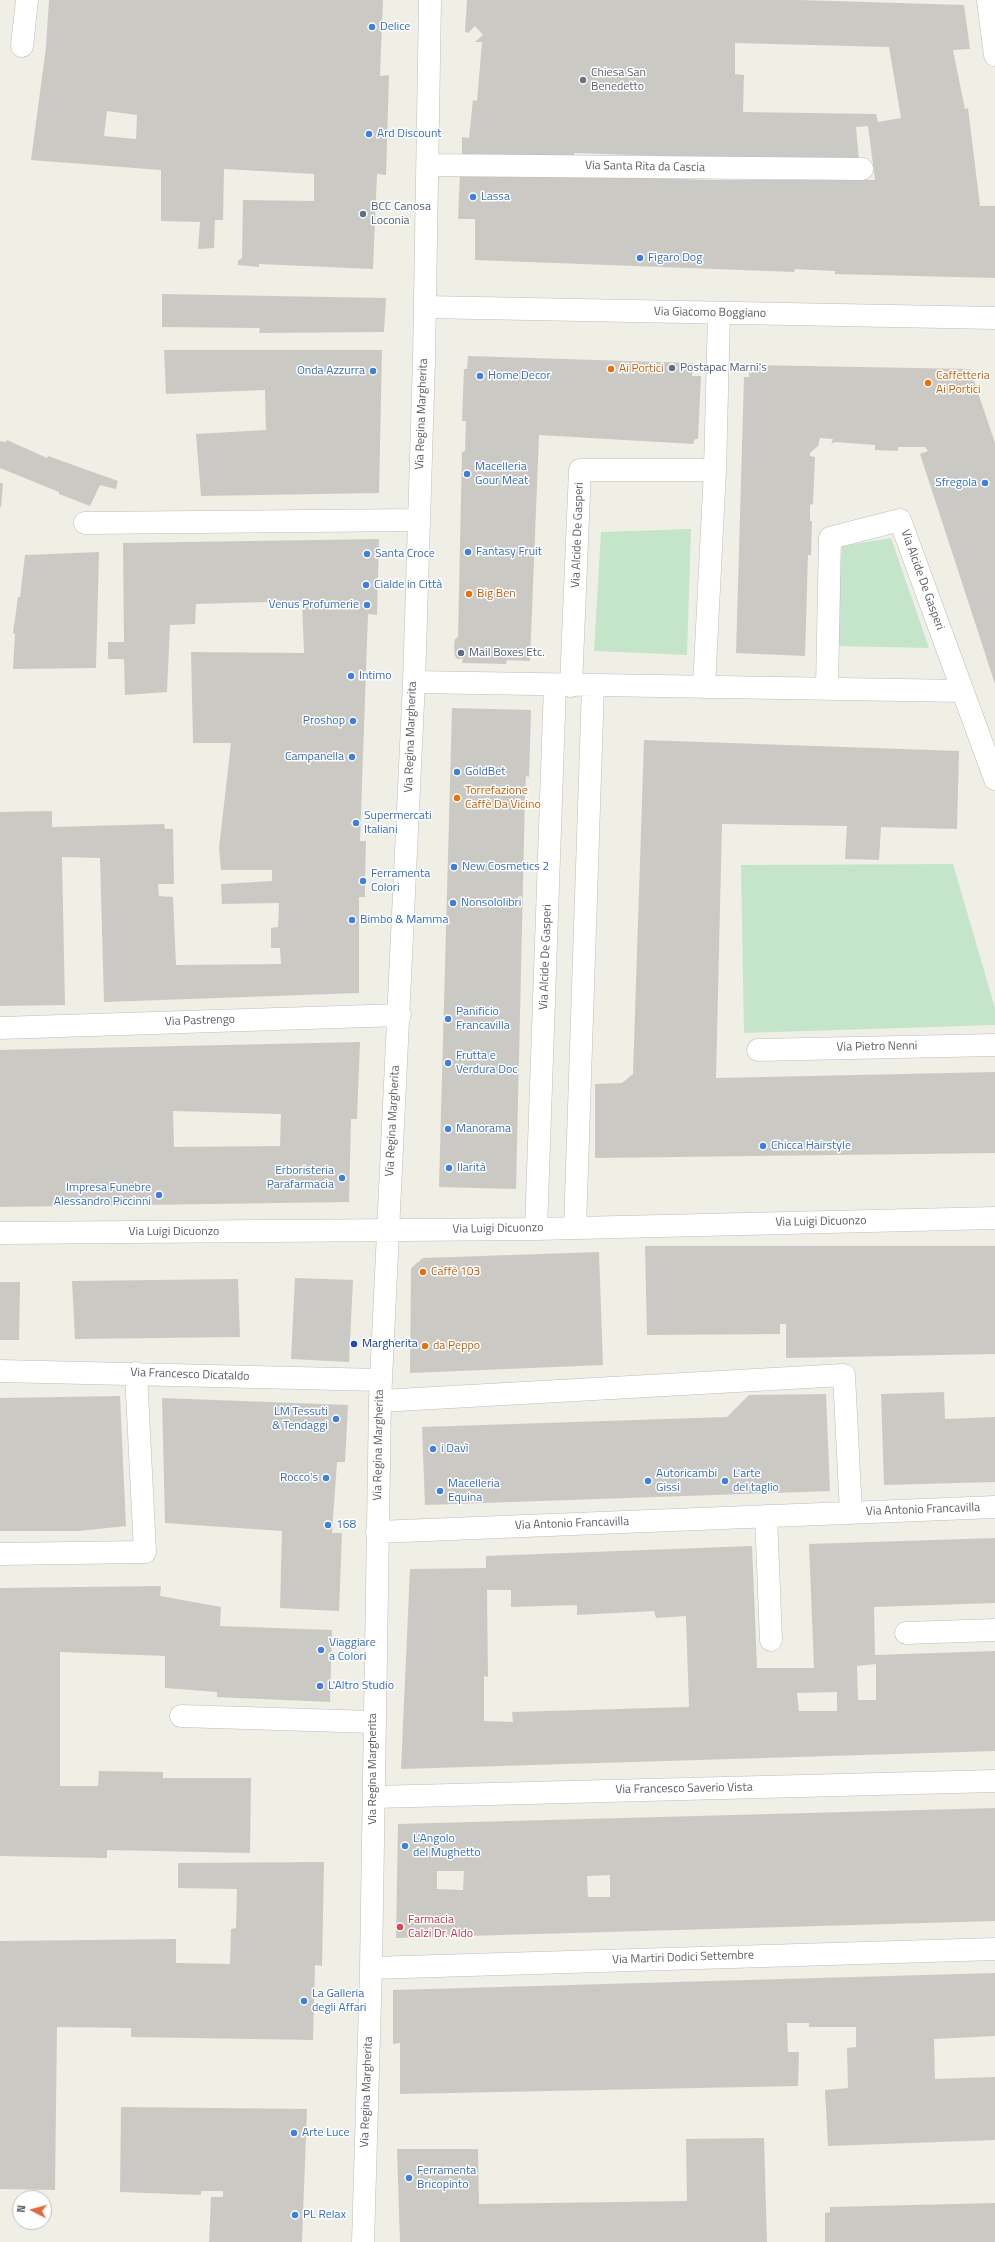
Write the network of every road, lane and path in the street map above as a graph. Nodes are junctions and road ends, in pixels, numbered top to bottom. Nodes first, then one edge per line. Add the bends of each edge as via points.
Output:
1 (27, 0) edge
2 (430, 0) edge
3 (988, 0) edge
4 (22, 46) dead end
5 (995, 55) edge
6 (428, 165) junction
7 (862, 169) dead end
8 (425, 307) junction
9 (719, 313) junction
10 (995, 318) edge
11 (715, 470) junction
12 (419, 520) junction
13 (85, 523) dead end
14 (414, 682) junction
15 (563, 685) junction
16 (593, 686) junction
17 (704, 687) junction
18 (827, 687) junction
19 (962, 691) junction
20 (995, 779) edge
21 (400, 1015) junction
22 (0, 1028) edge
23 (995, 1045) edge
24 (758, 1050) dead end
25 (995, 1218) edge
26 (575, 1228) junction
27 (536, 1229) junction
28 (387, 1231) junction
29 (0, 1233) edge
30 (0, 1371) edge
31 (136, 1373) junction
32 (844, 1375) joint
33 (380, 1390) junction
34 (995, 1507) edge
35 (851, 1513) junction
36 (766, 1516) junction
37 (377, 1532) junction
38 (0, 1554) edge
39 (995, 1630) edge
40 (906, 1633) dead end
41 (771, 1640) dead end
42 (182, 1716) dead end
43 (374, 1722) junction
44 (995, 1781) edge
45 (374, 1797) junction
46 (995, 1949) edge
47 (371, 1968) junction
48 (363, 2242) edge

1 - 4 street
2 - 6 street, Via Regina Margherita
3 - 5 street
6 - 7 street, Via Santa Rita da Cascia
6 - 8 street, Via Regina Margherita
8 - 9 street, Via Giacomo Boggiano
8 - 12 street, Via Regina Margherita
9 - 10 street, Via Giacomo Boggiano
9 - 11 street
11 - 15 street, Via Alcide De Gasperi via 580,470
11 - 17 street
12 - 13 street
12 - 14 street, Via Regina Margherita
14 - 15 street
14 - 21 street, Via Regina Margherita
15 - 16 street
15 - 27 street, Via Alcide De Gasperi
16 - 17 street
16 - 26 street
17 - 18 street
18 - 19 street
18 - 19 street, Via Alcide De Gasperi via 830,538 900,520
19 - 20 street, Via Alcide De Gasperi
21 - 22 street, Via Pastrengo
21 - 28 street, Via Regina Margherita
23 - 24 street, Via Pietro Nenni
25 - 26 street, Via Luigi Dicuonzo
26 - 27 street, Via Luigi Dicuonzo
27 - 28 street, Via Luigi Dicuonzo
28 - 29 street, Via Luigi Dicuonzo
28 - 33 street, Via Regina Margherita
30 - 31 street, Via Francesco Dicataldo
31 - 33 street, Via Francesco Dicataldo
31 - 38 street via 145,1552
32 - 33 street, Via Francesco Dicataldo
32 - 35 street, Via Antonio Francavilla
33 - 37 street, Via Regina Margherita
34 - 35 street, Via Antonio Francavilla
35 - 36 street, Via Antonio Francavilla
36 - 37 street, Via Antonio Francavilla
36 - 41 street
37 - 43 street, Via Regina Margherita
39 - 40 street
42 - 43 street
43 - 45 street, Via Regina Margherita
44 - 45 street, Via Francesco Saverio Vista
45 - 47 street, Via Regina Margherita
46 - 47 street, Via Martiri Dodici Settembre
47 - 48 street, Via Regina Margherita

